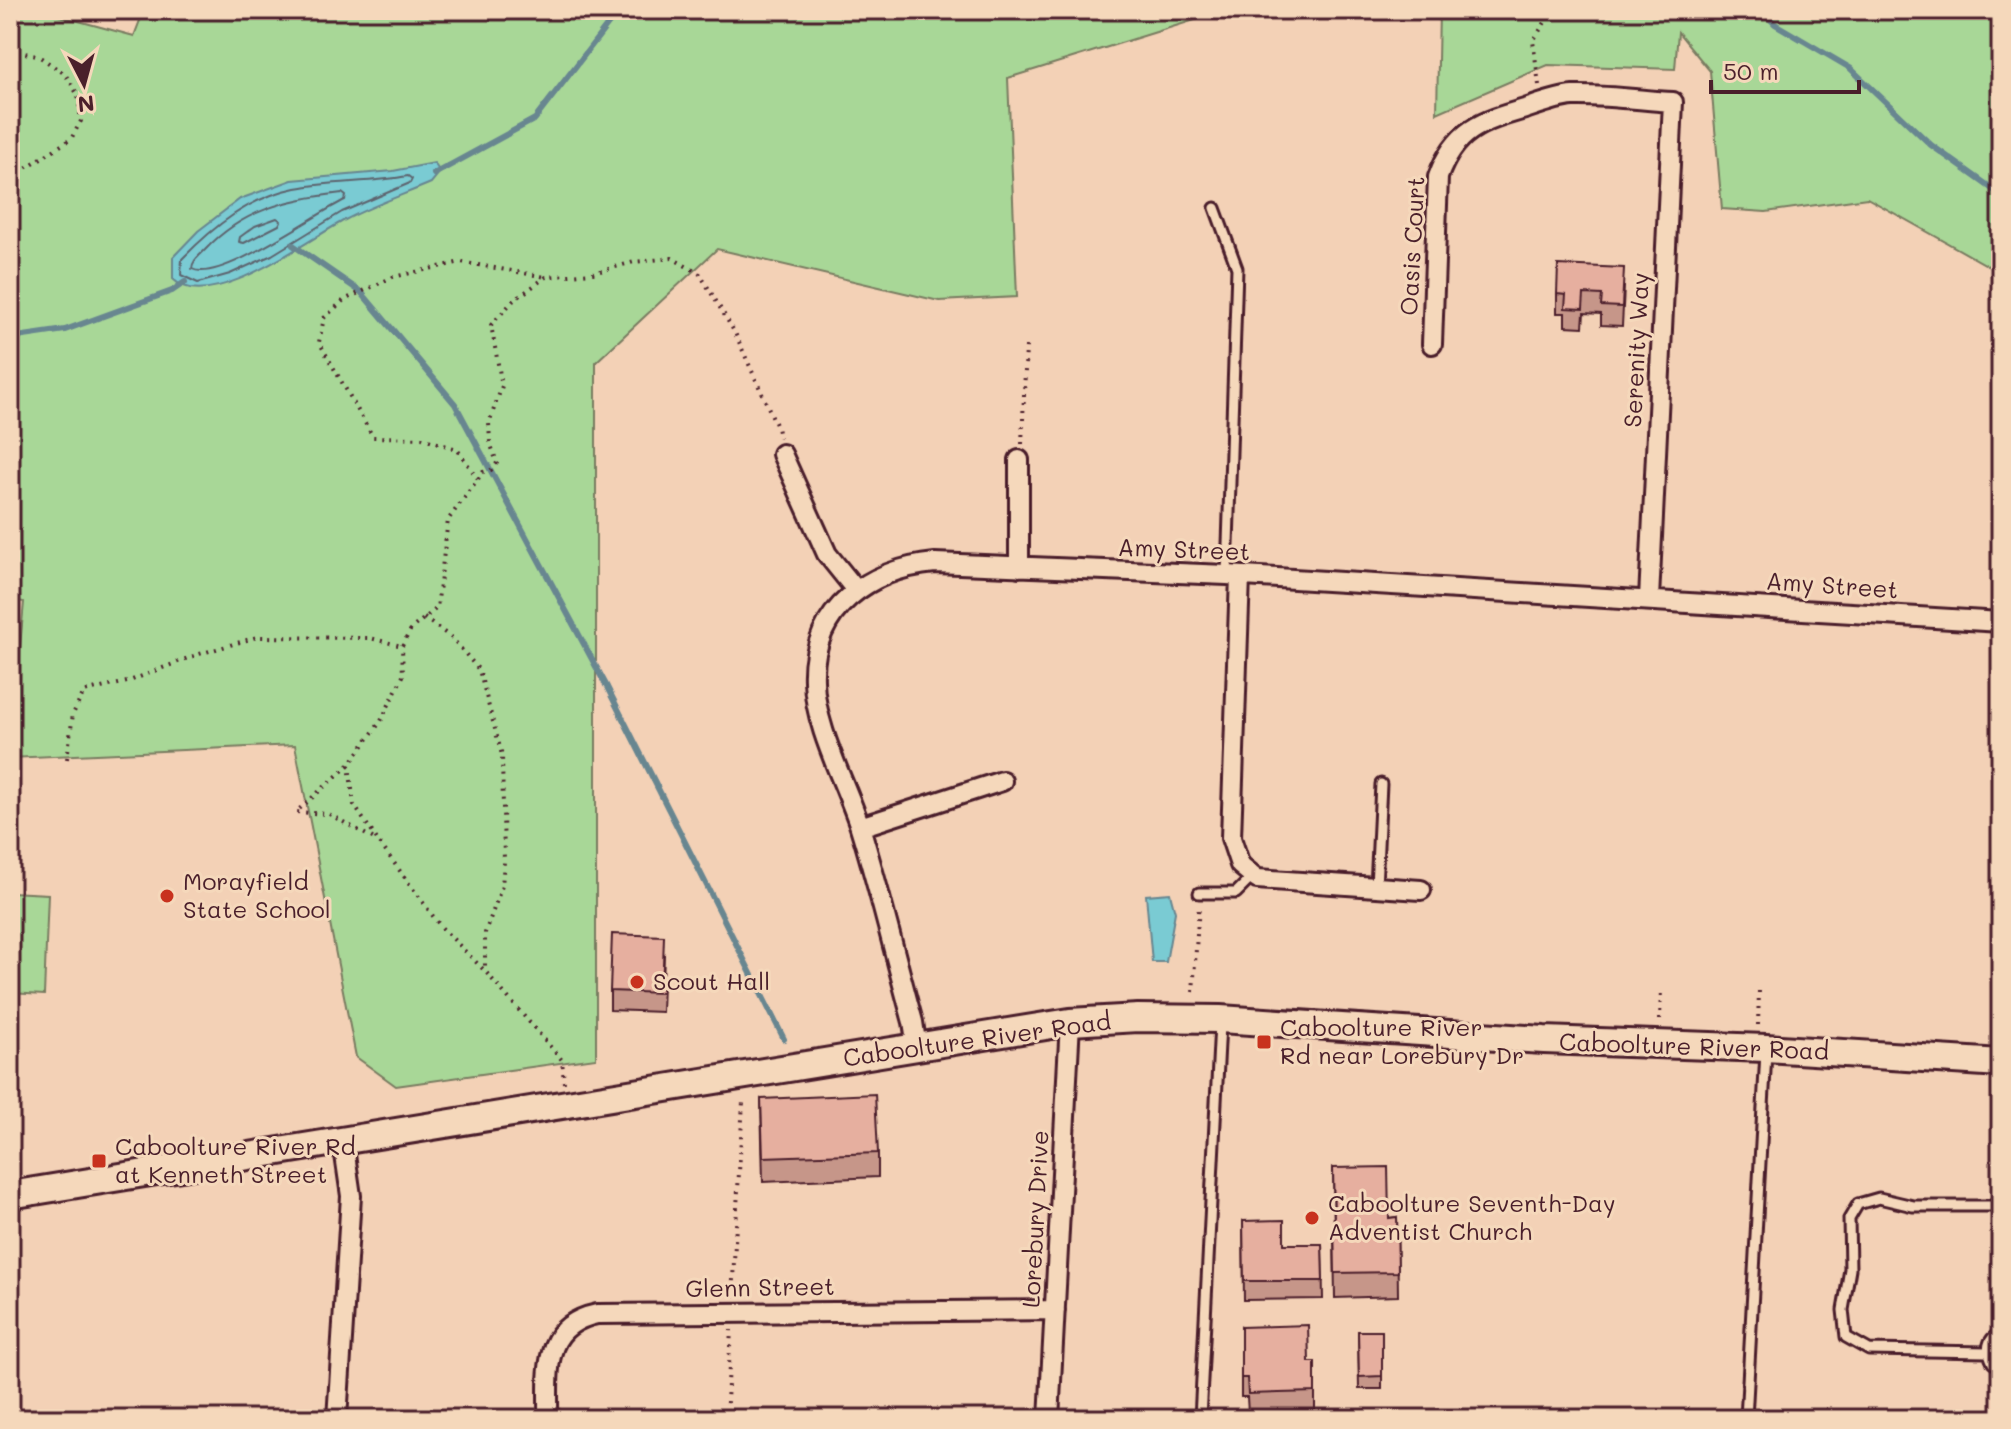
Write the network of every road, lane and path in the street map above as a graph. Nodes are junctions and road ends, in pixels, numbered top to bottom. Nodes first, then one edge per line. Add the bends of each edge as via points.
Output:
1 (1553, 10) edge
2 (10, 49) edge
3 (1673, 102) joint
4 (1542, 104) junction
5 (10, 173) edge
6 (1215, 208) dead end
7 (546, 277) junction
8 (1432, 344) dead end
9 (1026, 346) dead end
10 (782, 454) joint
11 (1019, 460) joint
12 (478, 479) junction
13 (1019, 567) junction
14 (1233, 575) junction
15 (856, 590) junction
16 (1649, 599) junction
17 (424, 618) junction
18 (2001, 622) edge
19 (402, 646) junction
20 (67, 759) dead end
21 (349, 765) junction
22 (1002, 781) dead end
23 (1381, 784) dead end
24 (860, 827) junction
25 (378, 841) junction
26 (1253, 876) junction
27 (1376, 887) junction
28 (1421, 890) dead end
29 (1199, 893) dead end
30 (1210, 893) junction
31 (485, 971) junction
32 (1661, 988) dead end
33 (1759, 990) dead end
34 (1193, 992) dead end
35 (1220, 1019) junction
36 (1660, 1020) dead end
37 (1070, 1022) junction
38 (1762, 1037) junction
39 (917, 1048) junction
40 (2001, 1063) edge
41 (564, 1083) dead end
42 (743, 1101) dead end
43 (343, 1141) junction
44 (2001, 1193) edge
45 (10, 1195) edge
46 (1996, 1206) junction
47 (2001, 1218) edge
48 (1055, 1310) junction
49 (732, 1312) junction
50 (2001, 1332) edge
51 (1987, 1352) junction
52 (2001, 1366) edge
53 (337, 1419) edge
54 (548, 1419) edge
55 (726, 1419) edge
56 (1049, 1419) edge
57 (1200, 1419) edge
58 (1746, 1419) edge

1 - 4 path via 1533,41
2 - 5 path via 40,57 65,74 78,95 81,121 71,139
3 - 4 street, Oasis Court via 1572,96
3 - 16 street, Serenity Way
4 - 8 street, Oasis Court via 1474,127 1445,158 1438,177
6 - 14 lane via 1237,268
7 - 10 path via 672,258 700,274 735,333 777,427
7 - 12 path via 491,325 502,386 489,423 497,463
7 - 12 path via 461,262 393,277 344,300 324,318 319,342 373,437 422,438 457,449
9 - 11 path
10 - 15 street via 827,554
11 - 13 street
12 - 17 path via 448,520 437,608
13 - 14 street, Amy Street
13 - 15 street, Amy Street via 913,565
14 - 16 street, Amy Street
14 - 26 street via 1231,838 1240,865
15 - 24 street, Amy Street via 831,619 815,653 814,683 821,719
16 - 18 street, Amy Street
17 - 19 path
17 - 31 path via 452,638 479,670 502,755 504,862 502,886 485,933
19 - 20 path via 370,638 257,637 84,692 73,714
19 - 21 path via 403,676 381,721
21 - 25 path via 354,805
21 - 25 path via 296,812 329,814
22 - 24 street
23 - 27 lane
24 - 39 street, Amy Street
25 - 31 path via 441,927
26 - 27 street
26 - 30 lane via 1236,893
27 - 28 street
29 - 30 lane
30 - 34 path via 1209,901 1199,906
31 - 41 path via 562,1060
32 - 36 path
33 - 38 path
35 - 37 main road, Caboolture River Road
35 - 38 main road, Caboolture River Road via 1544,1040
35 - 57 lane
37 - 39 main road, Caboolture River Road
37 - 48 street, Lorebury Drive
38 - 40 main road, Caboolture River Road
38 - 58 lane
39 - 43 main road, Caboolture River Road
42 - 49 path
43 - 45 main road, Caboolture River Road
43 - 53 street via 351,1196
44 - 46 lane
46 - 47 lane
46 - 51 lane via 1913,1206 1879,1198 1858,1204 1849,1219 1850,1269 1843,1310 1846,1337 1869,1350
48 - 49 street, Glenn Street
48 - 56 street, Lorebury Drive
49 - 54 street, Glenn Street via 578,1318 555,1340 550,1355
49 - 55 path
50 - 51 lane via 1993,1336
51 - 52 lane

